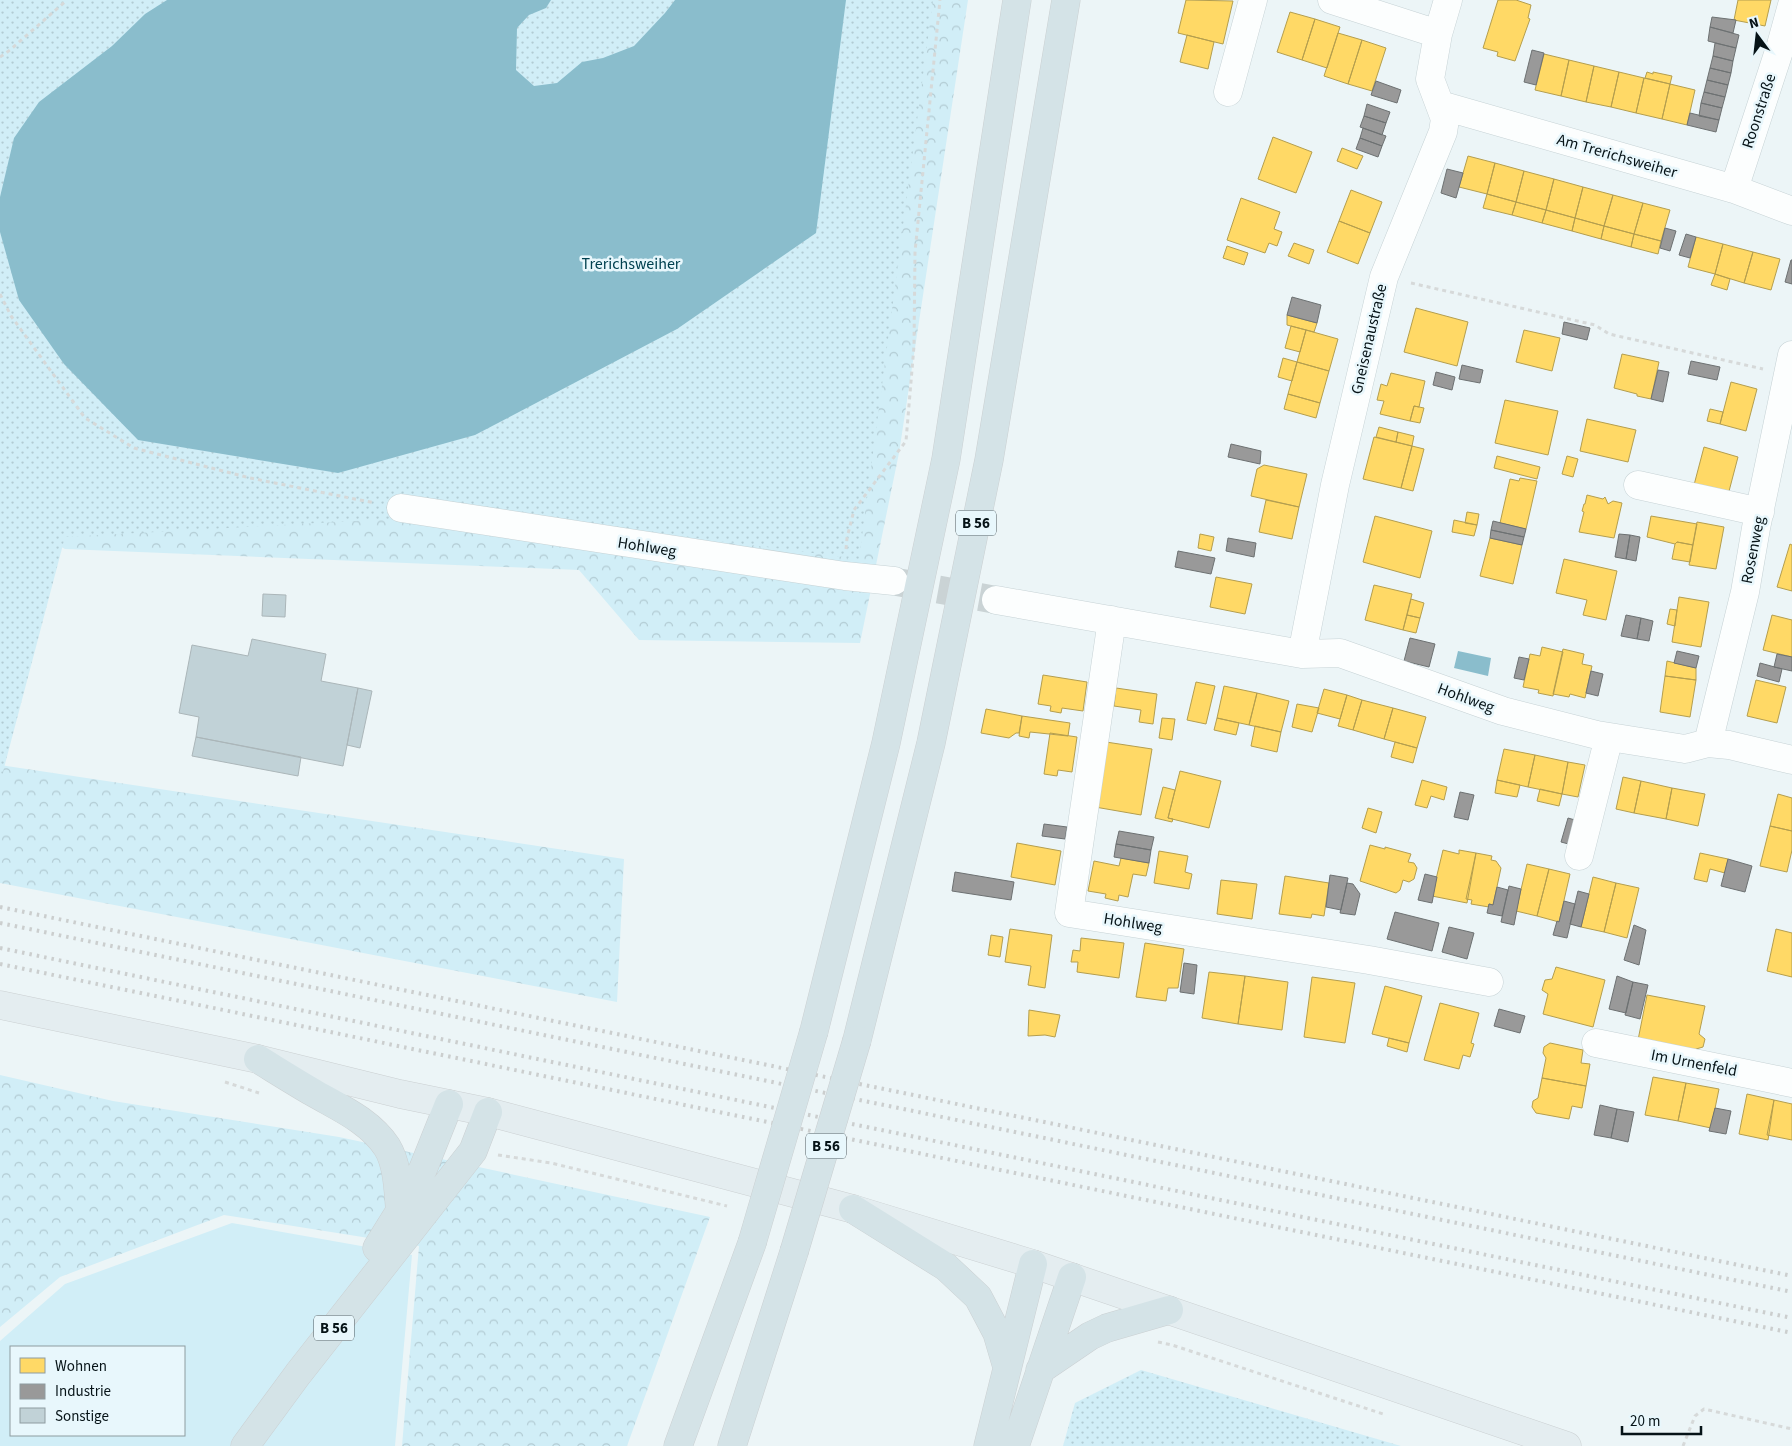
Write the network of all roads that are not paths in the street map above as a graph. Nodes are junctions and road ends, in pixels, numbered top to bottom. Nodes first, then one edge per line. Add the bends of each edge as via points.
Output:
1 (1017, 0) edge
2 (1066, 0) edge
3 (1253, 0) edge
4 (1332, 0) edge
5 (1448, 0) edge
6 (1792, 4) edge
7 (1438, 34) junction
8 (1228, 92) dead end
9 (1440, 105) junction
10 (1734, 189) junction
11 (1792, 211) edge
12 (1790, 365) edge
13 (1636, 491) dead end
14 (401, 508) road end
15 (1758, 520) junction
16 (894, 581) tunnel mouth
17 (996, 600) tunnel mouth
18 (1112, 620) junction
19 (1302, 654) junction
20 (1609, 737) junction
21 (1708, 742) junction
22 (1792, 760) edge
23 (1579, 856) dead end
24 (1489, 982) dead end
25 (0, 1005) edge
26 (1596, 1043) dead end
27 (258, 1059) junction
28 (1792, 1083) edge
29 (448, 1104) junction
30 (488, 1112) junction
31 (853, 1209) junction
32 (400, 1211) junction
33 (1032, 1264) junction
34 (1072, 1277) junction
35 (1169, 1310) junction
36 (1007, 1367) junction
37 (1040, 1370) junction
38 (226, 1446) edge
39 (245, 1446) edge
40 (678, 1446) edge
41 (732, 1446) edge
42 (988, 1446) edge
43 (1015, 1446) edge
44 (1567, 1446) edge

1 - 40 highway, B 56, bridge via 946,459 886,743 814,1031 752,1243
2 - 41 highway, B 56, bridge via 989,460 931,742 857,1040
3 - 8 street
4 - 7 street
5 - 7 street, Gneisenaustraße
6 - 10 street, Roonstraße
7 - 9 street, Gneisenaustraße via 1430,79
9 - 10 street, Am Trerichsweiher
9 - 19 street, Gneisenaustraße via 1445,119 1444,132 1384,277 1335,485
10 - 11 street, Am Trerichsweiher
12 - 15 street, Rosenweg
13 - 15 street
14 - 16 street, Hohlweg
15 - 21 street, Rosenweg via 1744,596
17 - 18 street, Hohlweg
18 - 19 street, Hohlweg
18 - 24 street, Hohlweg via 1069,913
19 - 20 street, Hohlweg via 1340,653 1503,711
20 - 21 street, Hohlweg via 1685,749
20 - 23 street
21 - 22 street, Hohlweg
25 - 27 main road
26 - 28 street, Im Urnenfeld
27 - 29 main road
27 - 32 highway via 351,1113 375,1133 388,1148 396,1172
29 - 30 main road
29 - 32 highway via 423,1169
30 - 31 main road
30 - 39 highway, B 56 via 473,1151
31 - 33 main road
31 - 36 highway via 946,1267 978,1297 997,1333
32 - 38 highway via 370,1259
33 - 34 main road
33 - 36 highway
34 - 35 main road
34 - 37 highway
35 - 37 highway via 1090,1336
35 - 44 main road
36 - 42 highway
37 - 43 highway

